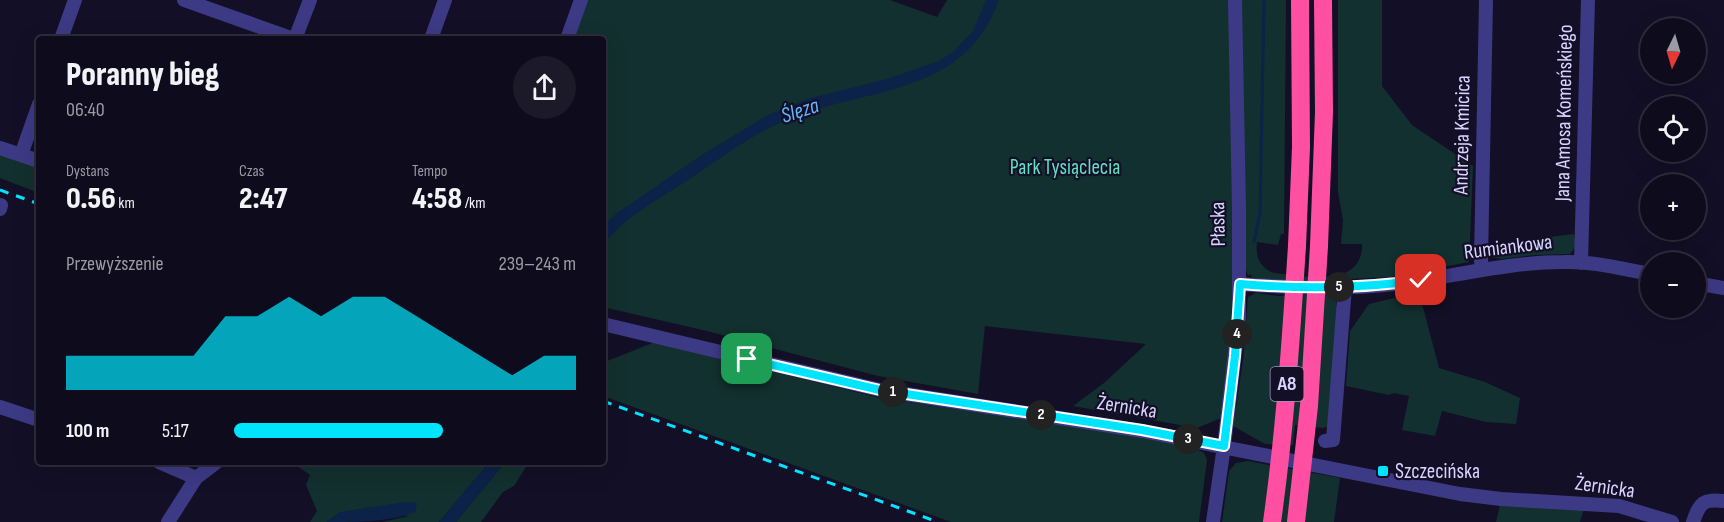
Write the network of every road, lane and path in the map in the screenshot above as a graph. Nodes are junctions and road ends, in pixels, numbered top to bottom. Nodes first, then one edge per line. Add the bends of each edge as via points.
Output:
1 (75, 0) edge
2 (184, 0) edge
3 (310, 0) edge
4 (445, 0) edge
5 (581, 0) edge
6 (1235, 0) edge
7 (1300, 0) edge
8 (1323, 0) edge
9 (1486, 0) edge
10 (1588, 0) edge
11 (62, 36) edge
12 (286, 36) edge
13 (296, 36) edge
14 (432, 36) edge
15 (568, 36) edge
16 (36, 113) edge
17 (0, 148) edge
18 (21, 155) junction
19 (36, 160) edge
20 (1581, 263) junction
21 (1482, 270) junction
22 (1640, 272) edge
23 (1240, 284) junction
24 (1706, 285) edge
25 (1345, 287) junction
26 (1724, 288) edge
27 (608, 325) edge
28 (0, 407) edge
29 (36, 419) edge
30 (1329, 441) dead end
31 (1224, 446) junction
32 (166, 465) edge
33 (213, 465) edge
34 (196, 478) junction
35 (1724, 501) edge
36 (168, 522) edge
37 (1213, 522) edge
38 (1272, 522) edge
39 (1296, 522) edge
40 (1672, 522) edge
41 (1693, 522) edge

1 - 11 street
2 - 12 street
3 - 13 street
4 - 14 street
5 - 15 street
6 - 23 street, Płaska
7 - 38 highway, A8, bridge via 1297,246 1287,390
8 - 39 highway, A8, bridge via 1319,246 1309,406
9 - 21 street, Andrzeja Kmicica
10 - 20 street, Jana Amosa Komeńskiego
16 - 18 street
17 - 18 street
18 - 19 street
20 - 21 street, Rumiankowa
20 - 22 street, Rumiankowa
21 - 25 street, Rumiankowa via 1394,284
23 - 25 street, Rumiankowa
23 - 31 street, Płaska
24 - 26 street
25 - 30 street
27 - 31 street, Żernicka via 880,390
28 - 29 street
31 - 37 street
31 - 40 street, Żernicka via 1460,494 1619,506
32 - 34 street
33 - 34 street
34 - 36 street
35 - 41 street via 1709,500 1702,504

